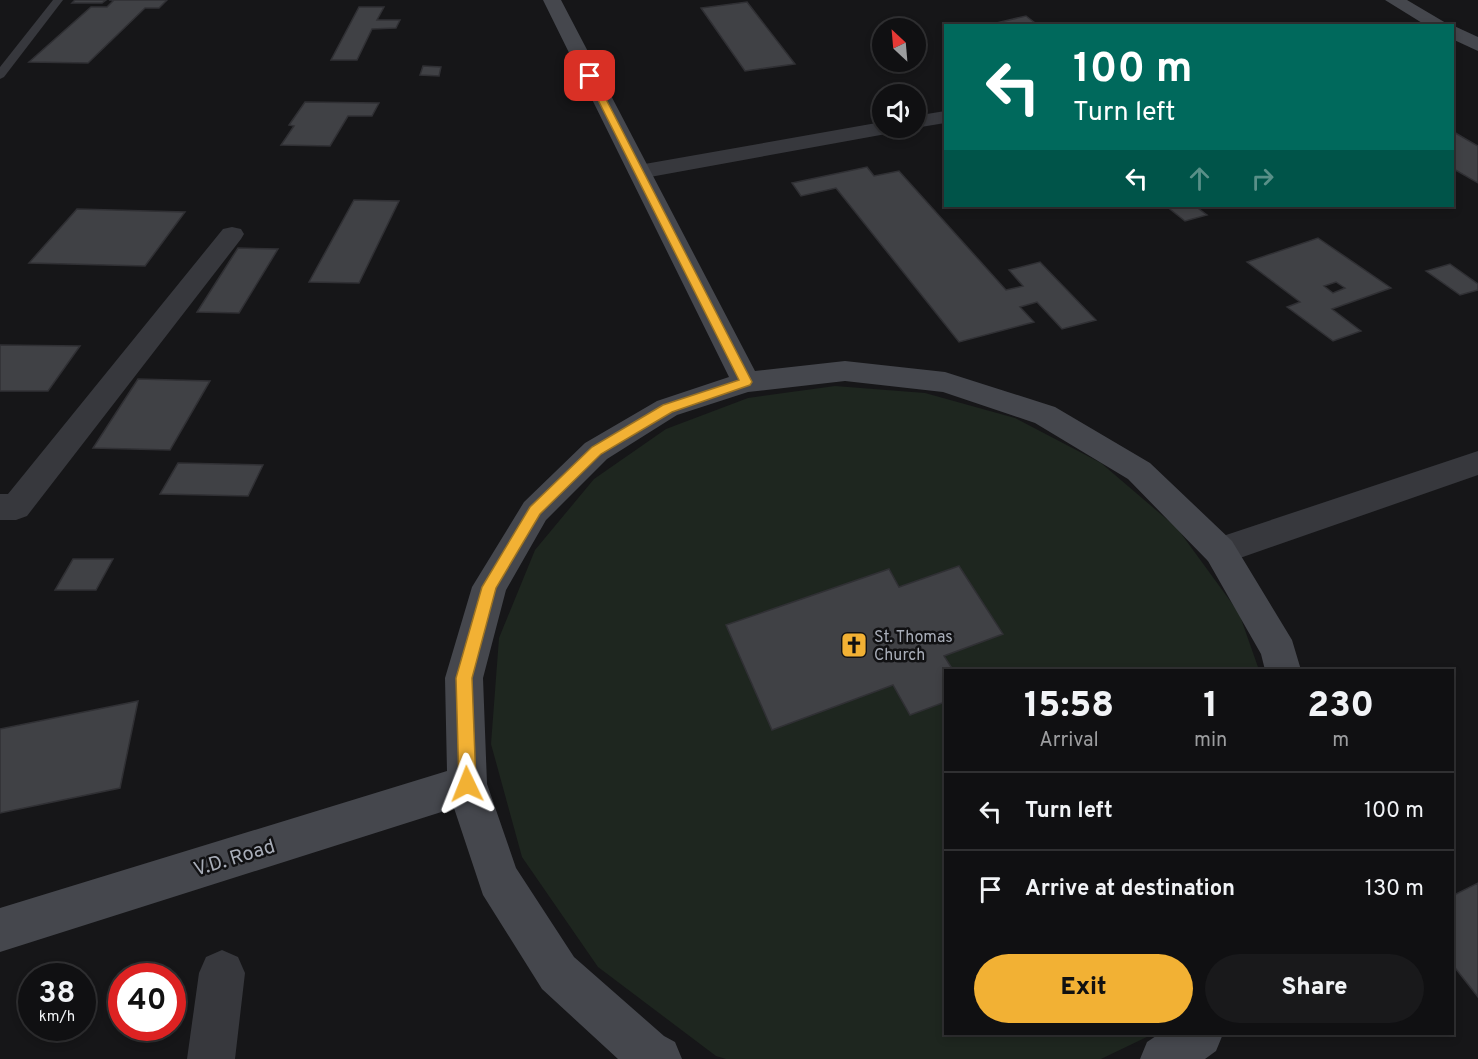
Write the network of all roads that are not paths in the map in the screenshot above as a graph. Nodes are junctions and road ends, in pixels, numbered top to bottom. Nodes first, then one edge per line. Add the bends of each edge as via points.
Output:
1 (58, 0) edge
2 (552, 0) edge
3 (1394, 0) edge
4 (1438, 24) edge
5 (1454, 32) edge
6 (1478, 45) edge
7 (0, 75) edge
8 (944, 117) edge
9 (926, 120) edge
10 (872, 130) edge
11 (639, 172) junction
12 (232, 234) dead end
13 (746, 382) junction
14 (1478, 463) edge
15 (0, 507) edge
16 (1220, 551) junction
17 (1283, 669) edge
18 (467, 784) junction
19 (0, 930) edge
20 (222, 973) dead end
21 (1198, 1035) edge
22 (211, 1059) edge
23 (658, 1059) edge
24 (1164, 1059) edge

1 - 7 lane
2 - 11 street
3 - 4 street
5 - 6 street
8 - 9 street
10 - 11 street
11 - 13 street
12 - 15 street via 16,507
13 - 16 street via 844,371 945,381 1045,415 1139,471
13 - 18 street via 667,408 596,451 535,510 489,587 464,678
14 - 16 street
16 - 17 street via 1279,651
18 - 19 street, V.D. Road
18 - 23 street via 498,880 558,973
20 - 22 street
21 - 24 street

